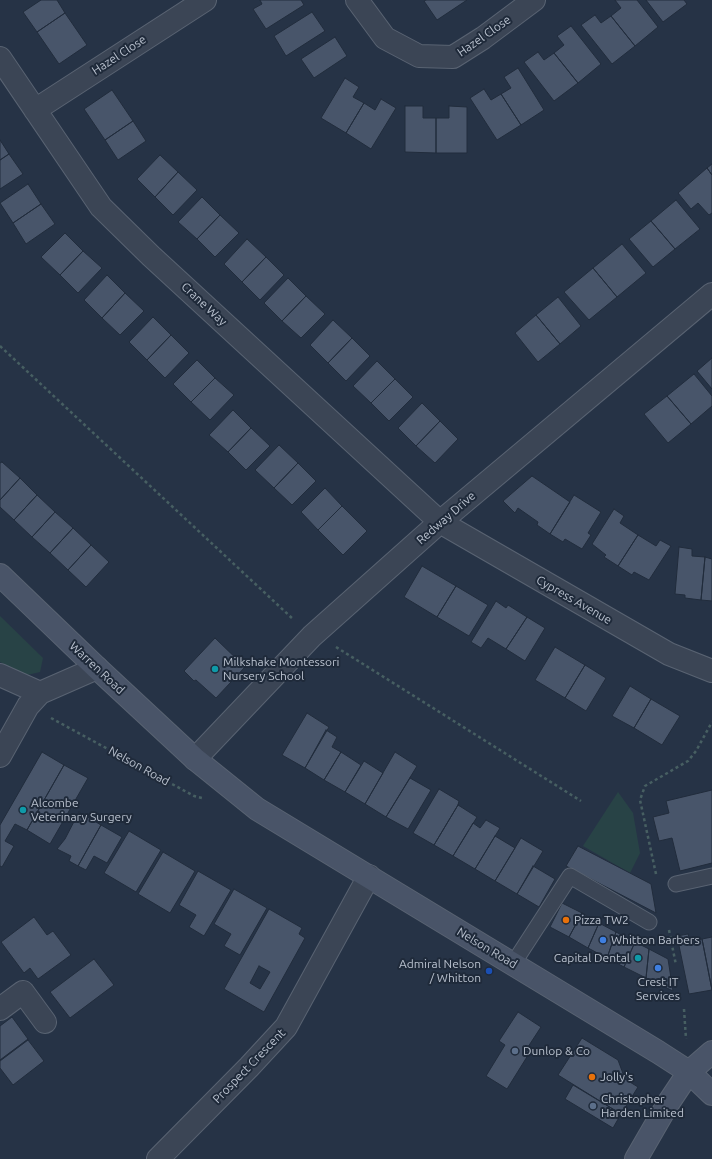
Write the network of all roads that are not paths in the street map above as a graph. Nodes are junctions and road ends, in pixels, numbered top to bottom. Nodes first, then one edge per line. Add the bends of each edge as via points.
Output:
1 (205, 0) edge
2 (357, 0) edge
3 (534, 0) edge
4 (0, 58) edge
5 (35, 110) junction
6 (712, 294) edge
7 (440, 522) junction
8 (0, 575) edge
9 (97, 668) junction
10 (712, 671) edge
11 (0, 675) edge
12 (34, 699) junction
13 (0, 756) edge
14 (195, 759) junction
15 (369, 876) junction
16 (712, 876) edge
17 (676, 884) dead end
18 (649, 922) dead end
19 (513, 964) junction
20 (0, 1009) edge
21 (45, 1022) dead end
22 (712, 1052) edge
23 (689, 1072) junction
24 (712, 1094) edge
25 (158, 1159) edge
26 (636, 1159) edge

1 - 5 street, Hazel Close
2 - 3 street, Hazel Close via 385,38 419,56 453,57
4 - 5 street, Crane Way
5 - 7 street, Crane Way via 101,207
6 - 7 street, Redway Drive
7 - 10 street, Cypress Avenue via 669,654
7 - 14 street, Redway Drive via 315,634
8 - 9 street, Warren Road
9 - 12 street
9 - 14 street, Warren Road
11 - 12 street
12 - 13 street
14 - 15 street, Nelson Road via 257,810
15 - 19 street, Nelson Road
15 - 25 street, Prospect Crescent via 286,1026
16 - 17 lane
18 - 19 lane via 570,876
19 - 23 street, Nelson Road
20 - 21 street via 23,992
22 - 23 street
23 - 24 street, Nelson Road
23 - 26 street

